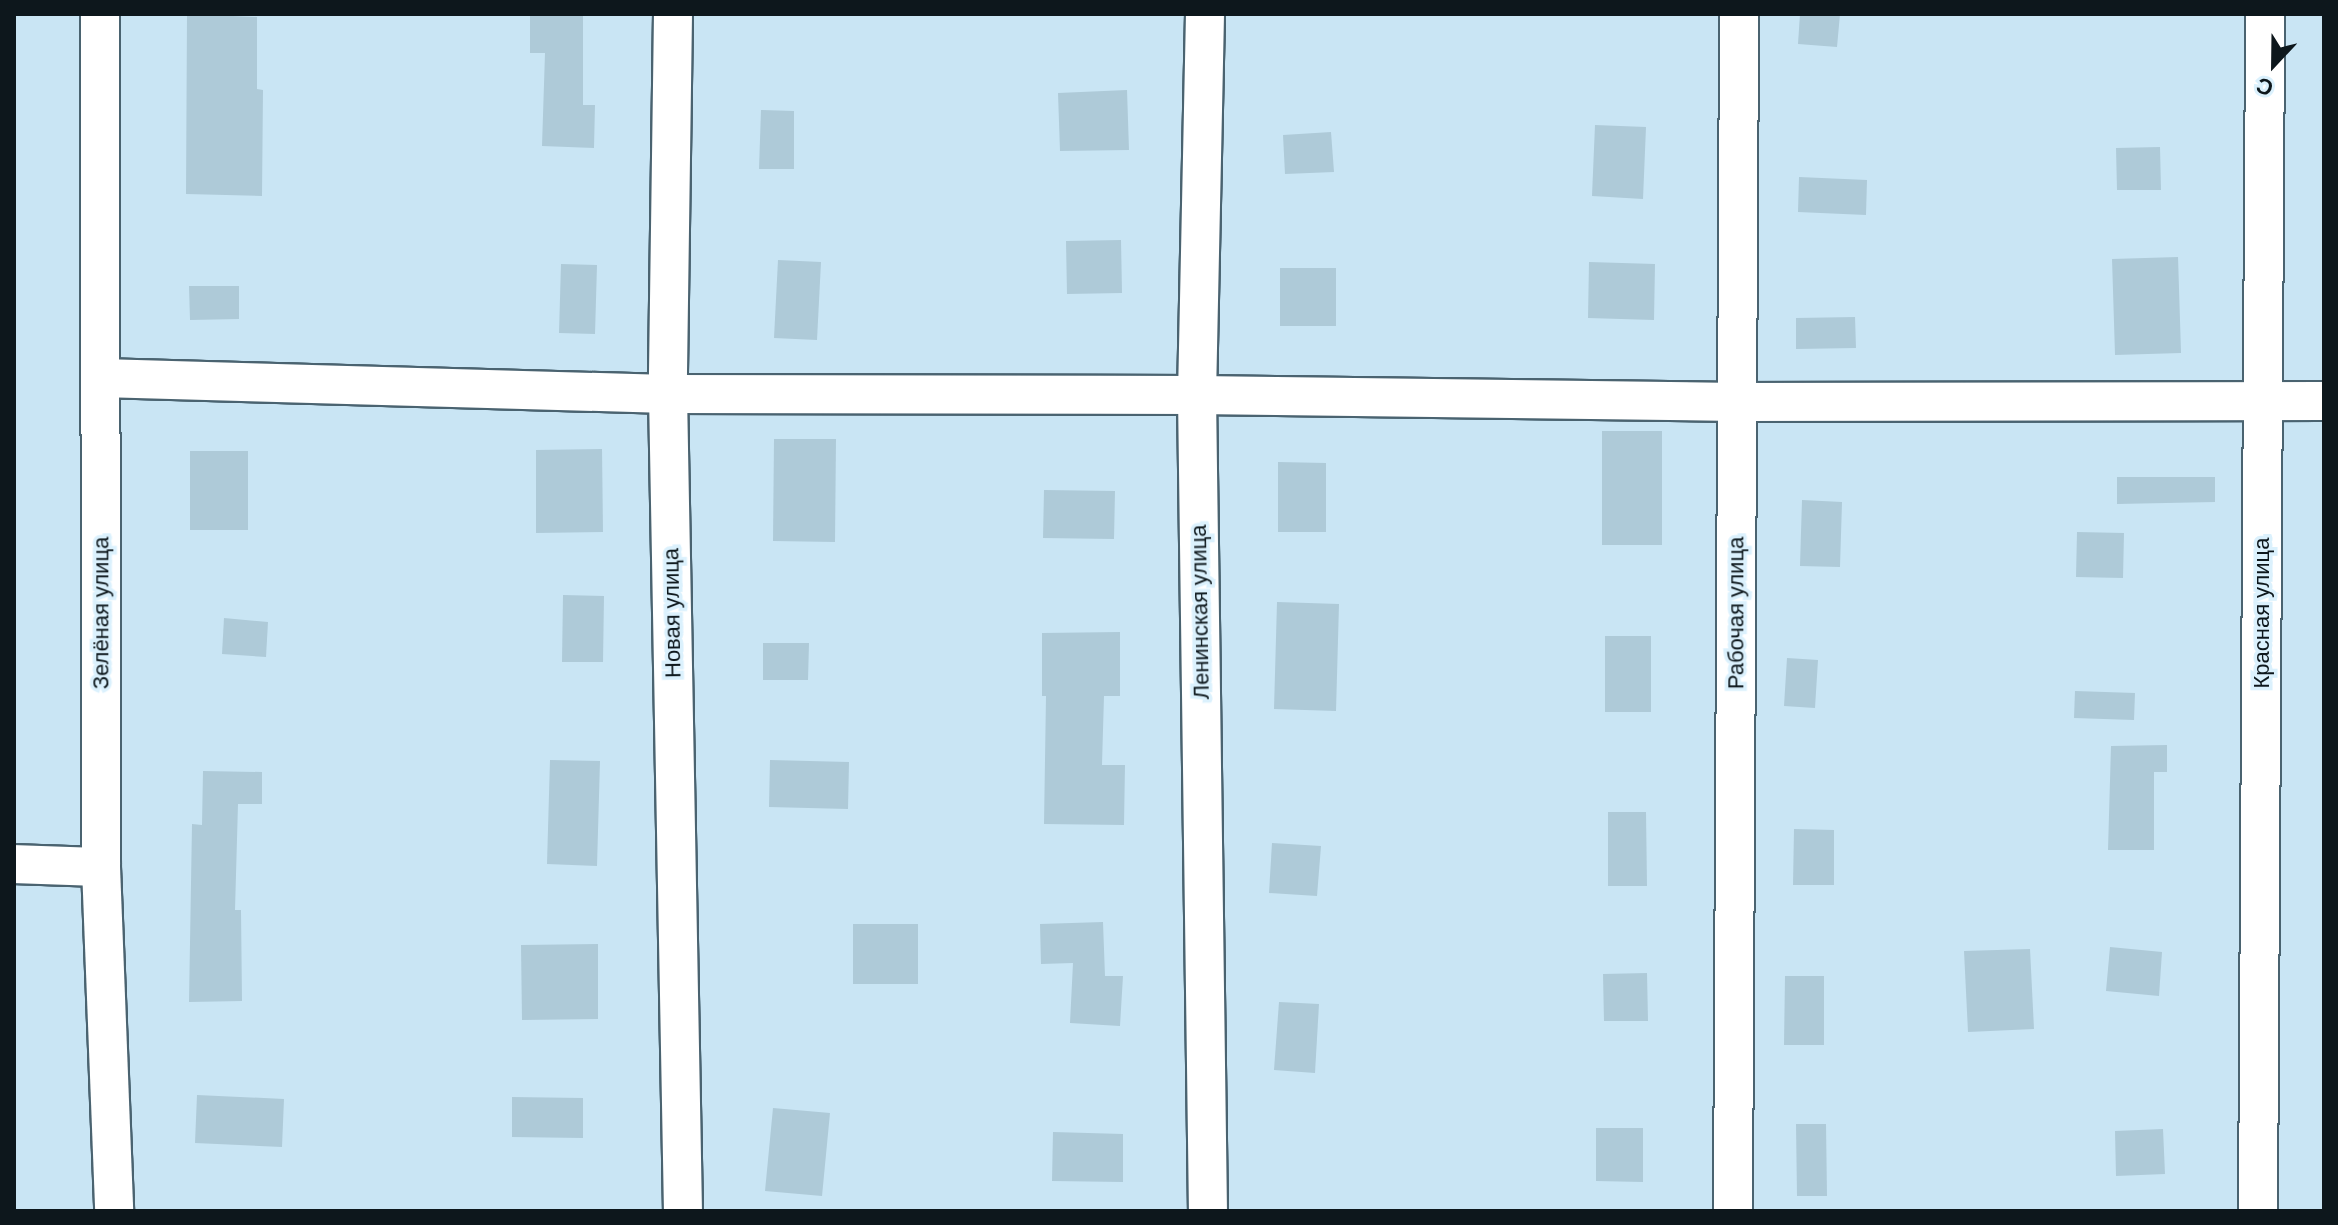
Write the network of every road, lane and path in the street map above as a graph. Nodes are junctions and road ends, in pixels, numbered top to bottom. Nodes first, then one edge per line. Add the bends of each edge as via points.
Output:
1 (100, 14) edge
2 (673, 14) edge
3 (1205, 14) edge
4 (1739, 14) edge
5 (2265, 14) edge
6 (101, 378) junction
7 (668, 394) junction
8 (1197, 395) junction
9 (2264, 401) junction
10 (2324, 401) edge
11 (1738, 402) junction
12 (14, 864) edge
13 (101, 867) junction
14 (114, 1211) edge
15 (683, 1211) edge
16 (1208, 1211) edge
17 (1733, 1211) edge
18 (2258, 1211) edge

1 - 6 street, Зелёная улица
2 - 7 street, Новая улица
3 - 8 street, Ленинская улица
4 - 11 street, Рабочая улица
5 - 9 street, Красная улица
6 - 7 street
6 - 13 street, Зелёная улица
7 - 8 street
7 - 15 street, Новая улица
8 - 11 street
8 - 16 street, Ленинская улица
9 - 10 street
9 - 11 street
9 - 18 street, Красная улица
11 - 17 street, Рабочая улица
12 - 13 street
13 - 14 street, Зелёная улица

